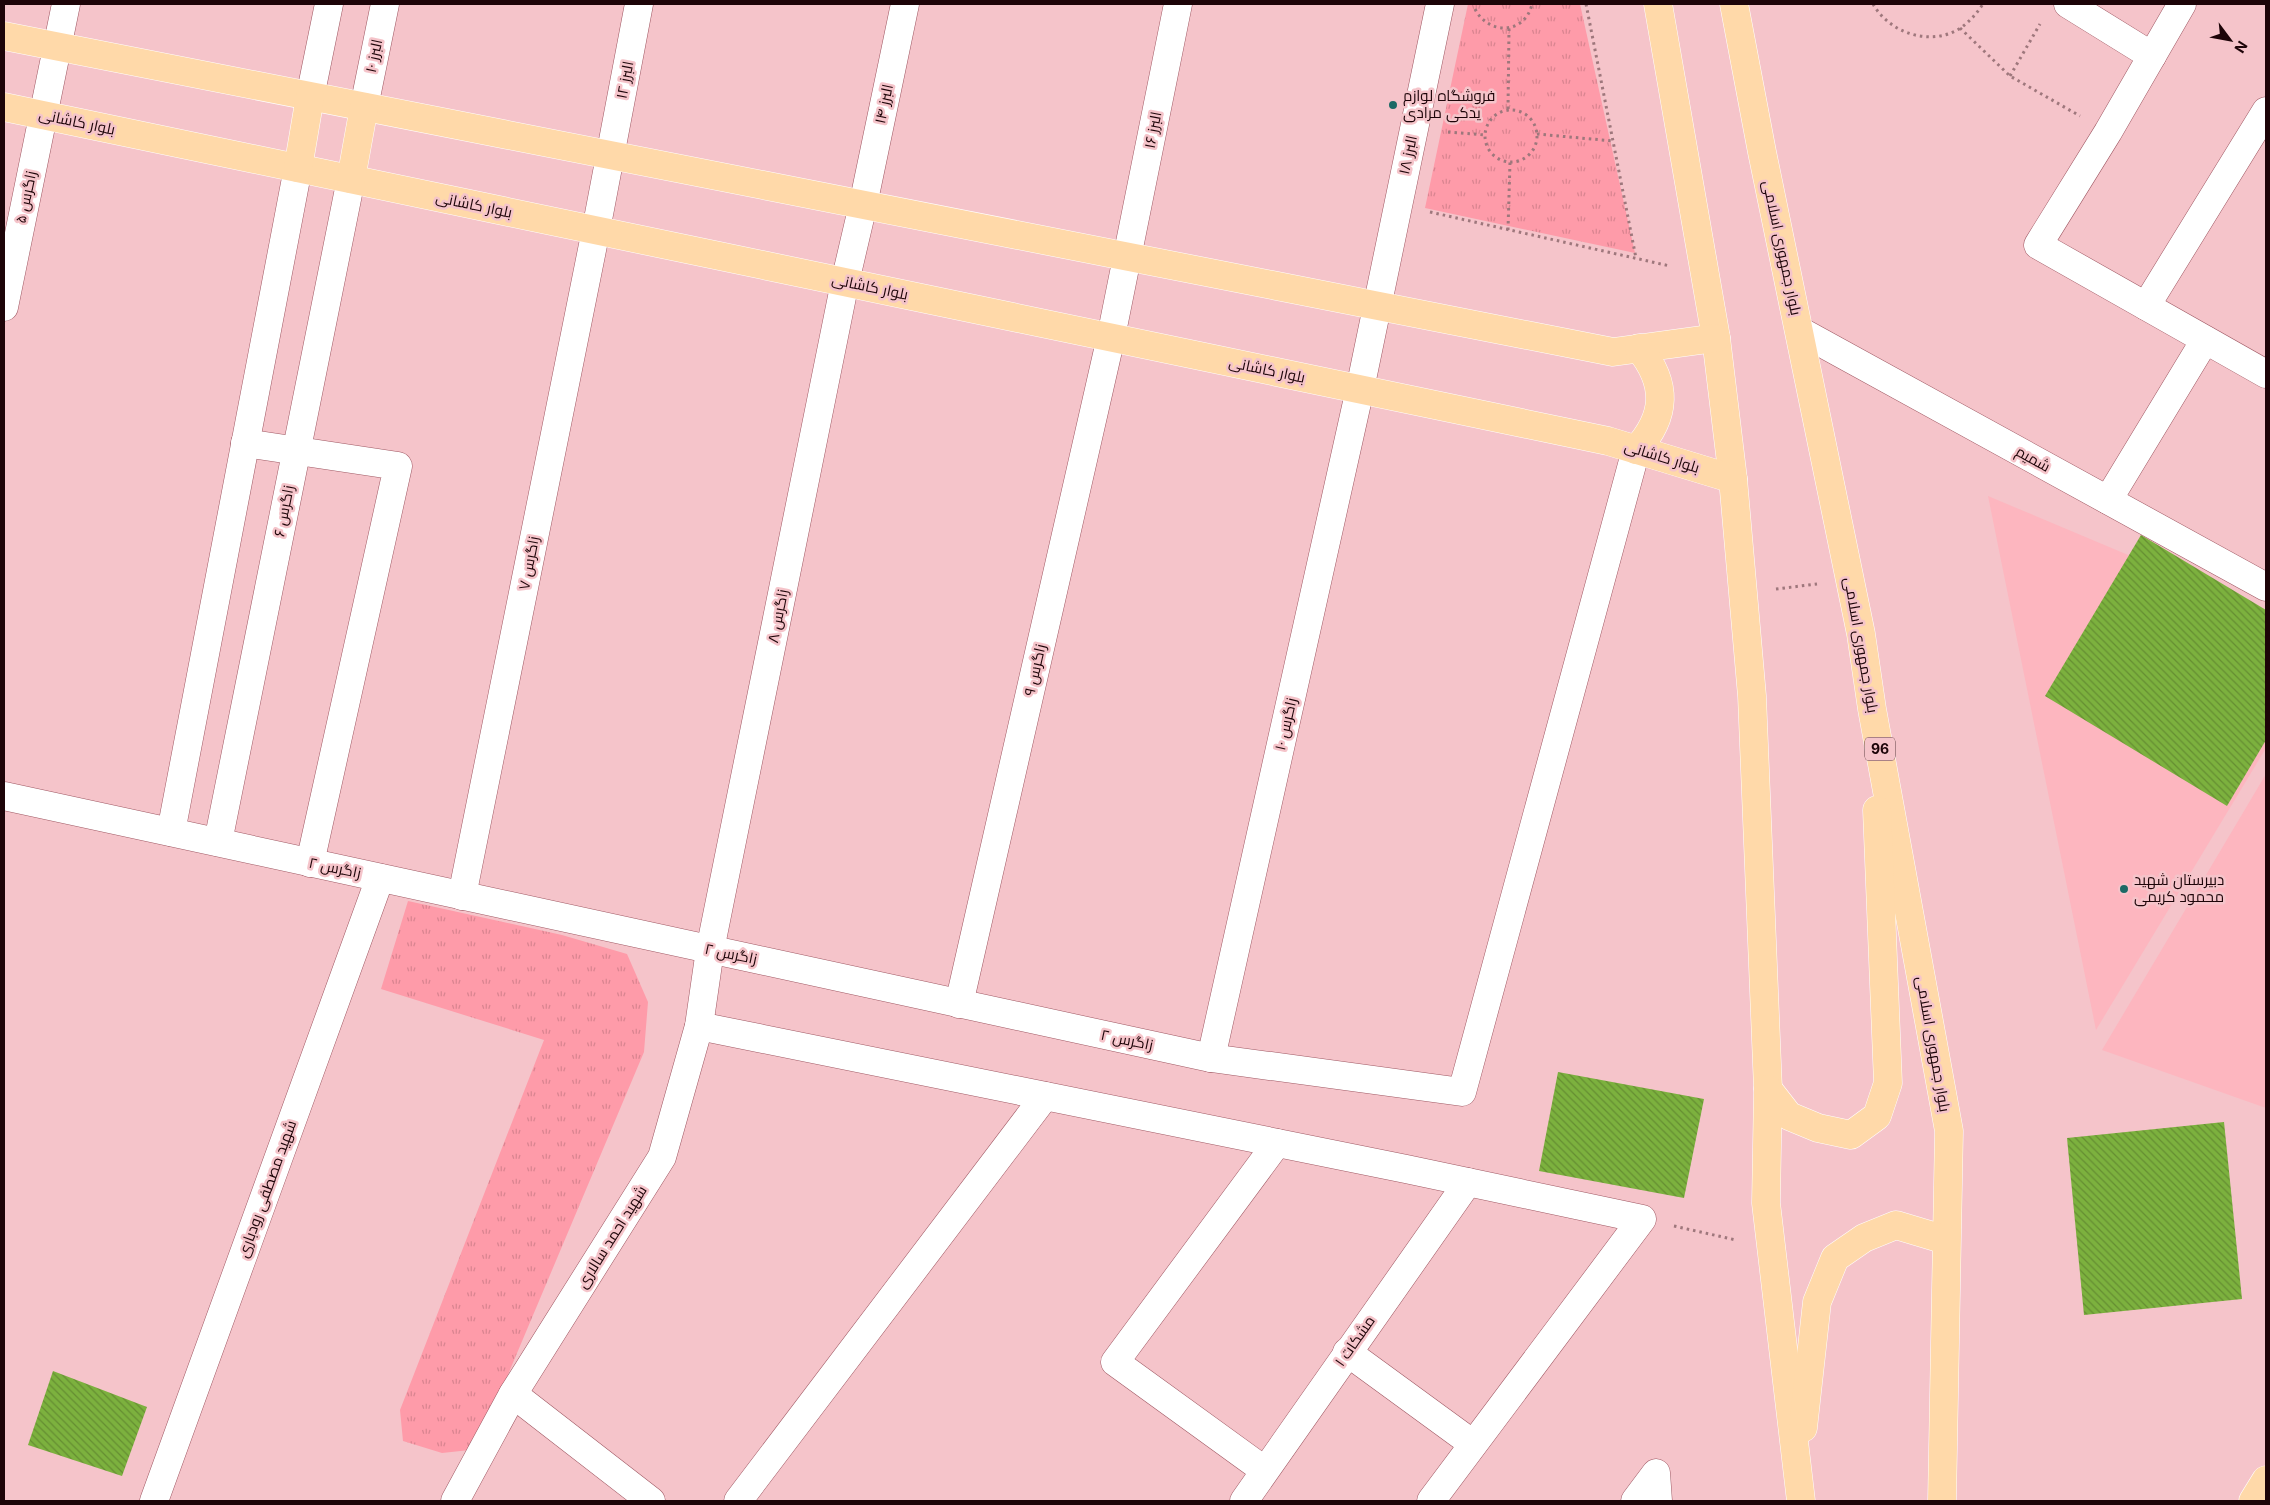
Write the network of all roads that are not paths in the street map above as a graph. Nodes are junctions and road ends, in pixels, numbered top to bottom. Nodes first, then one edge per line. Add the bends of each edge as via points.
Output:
1 (66, 4) edge
2 (329, 4) edge
3 (385, 4) edge
4 (639, 4) edge
5 (905, 4) edge
6 (1178, 4) edge
7 (1440, 4) edge
8 (1658, 4) edge
9 (1734, 4) edge
10 (2068, 4) edge
11 (2182, 4) edge
12 (4, 36) edge
13 (57, 47) junction
14 (2152, 56) junction
15 (310, 96) junction
16 (4, 107) edge
17 (364, 107) junction
18 (2266, 111) edge
19 (43, 115) junction
20 (610, 156) junction
21 (298, 168) junction
22 (351, 179) junction
23 (863, 205) junction
24 (596, 230) junction
25 (1127, 257) junction
26 (845, 282) junction
27 (1376, 305) junction
28 (2146, 306) junction
29 (4, 308) edge
30 (1800, 331) junction
31 (1111, 337) junction
32 (1716, 338) junction
33 (2205, 340) junction
34 (1639, 348) junction
35 (2266, 374) edge
36 (1360, 389) junction
37 (245, 443) junction
38 (296, 450) junction
39 (1636, 450) junction
40 (1733, 479) junction
41 (2108, 500) junction
42 (2266, 588) edge
43 (1872, 709) junction
44 (4, 796) edge
45 (171, 832) junction
46 (218, 842) junction
47 (310, 862) junction
48 (380, 878) junction
49 (462, 896) junction
50 (710, 950) junction
51 (958, 1004) junction
52 (699, 1026) junction
53 (1211, 1058) junction
54 (1768, 1089) junction
55 (1045, 1096) junction
56 (1277, 1143) junction
57 (1468, 1182) junction
58 (1946, 1240) junction
59 (1347, 1352) junction
60 (513, 1394) junction
61 (1474, 1444) junction
62 (1264, 1470) junction
63 (2266, 1480) edge
64 (1799, 1488) edge
65 (154, 1501) edge
66 (455, 1501) edge
67 (651, 1501) edge
68 (738, 1501) edge
69 (1244, 1501) edge
70 (1430, 1501) edge
71 (1635, 1501) edge
72 (1658, 1501) edge
73 (1942, 1501) edge
74 (2253, 1501) edge

1 - 13 street, زاگرس ۵
2 - 15 street
3 - 17 street, البرز ۱۰
4 - 20 street, البرز ۱۲
5 - 23 street, البرز ۱۴
6 - 25 street, البرز ۱۶
7 - 27 street, البرز ۱۸
8 - 32 main road
9 - 30 main road, بلوار جمهوری اسلامی / 96
10 - 14 street
11 - 14 street
12 - 13 main road
13 - 15 main road
13 - 19 street, زاگرس ۵
14 - 28 street via 2038,245
15 - 17 main road
15 - 21 main road
16 - 19 main road, بلوار کاشانی
17 - 20 main road
17 - 22 main road
18 - 28 street
19 - 21 main road, بلوار کاشانی
19 - 29 street, زاگرس ۵
20 - 23 main road
20 - 24 street, البرز ۱۲
21 - 22 main road, بلوار کاشانی
21 - 37 street
22 - 24 main road, بلوار کاشانی
22 - 38 street, زاگرس ۶
23 - 25 main road
23 - 26 street, البرز ۱۴
24 - 26 main road, بلوار کاشانی
24 - 49 street, زاگرس ۷
25 - 27 main road
25 - 31 street, البرز ۱۶
26 - 31 main road, بلوار کاشانی
26 - 50 street, زاگرس ۸
27 - 34 main road via 1612,352
27 - 36 street, زاگرس ۱۰
28 - 33 street
30 - 41 street, شمیم
30 - 43 main road, بلوار جمهوری اسلامی / 96
31 - 36 main road, بلوار کاشانی
31 - 51 street, زاگرس ۹
32 - 34 main road
32 - 40 main road
33 - 35 street
33 - 41 street
34 - 39 main road via 1652,363 1660,401 1657,419 1649,436
36 - 39 main road, بلوار کاشانی via 1608,441
36 - 53 street, زاگرس ۱۰
37 - 38 street
37 - 45 street
38 - 46 street, زاگرس ۶
38 - 47 street via 398,466
39 - 40 main road, بلوار کاشانی
39 - 53 street, زاگرس ۲ via 1462,1092
40 - 54 main road via 1752,696
41 - 42 street, شمیم
43 - 54 main road via 1888,1083 1877,1116 1851,1135 1818,1128 1789,1116
43 - 58 main road, بلوار جمهوری اسلامی / 96 via 1949,1131
44 - 45 street, زاگرس ۲
45 - 46 street, زاگرس ۲
46 - 47 street, زاگرس ۲
47 - 48 street, زاگرس ۲
48 - 49 street, زاگرس ۲
48 - 65 street, شهید مصطفی رودباری
49 - 50 street, زاگرس ۲
50 - 51 street, زاگرس ۲
50 - 52 street, شهید احمد سالاری
51 - 53 street, زاگرس ۲
52 - 55 street
52 - 60 street, شهید احمد سالاری via 662,1157
54 - 64 main road via 1766,1204
55 - 56 street
55 - 68 street
56 - 57 street
56 - 62 street via 1115,1362
57 - 59 street, مشکات ۱
57 - 61 street via 1642,1219
58 - 64 main road via 1896,1225 1864,1238 1836,1258 1817,1302
58 - 73 main road, بلوار جمهوری اسلامی / 96
59 - 61 street
59 - 62 street, مشکات ۱
60 - 66 street, شهید احمد سالاری
60 - 67 street
61 - 70 street
62 - 69 street, مشکات ۱
63 - 74 main road
71 - 72 street via 1656,1473

